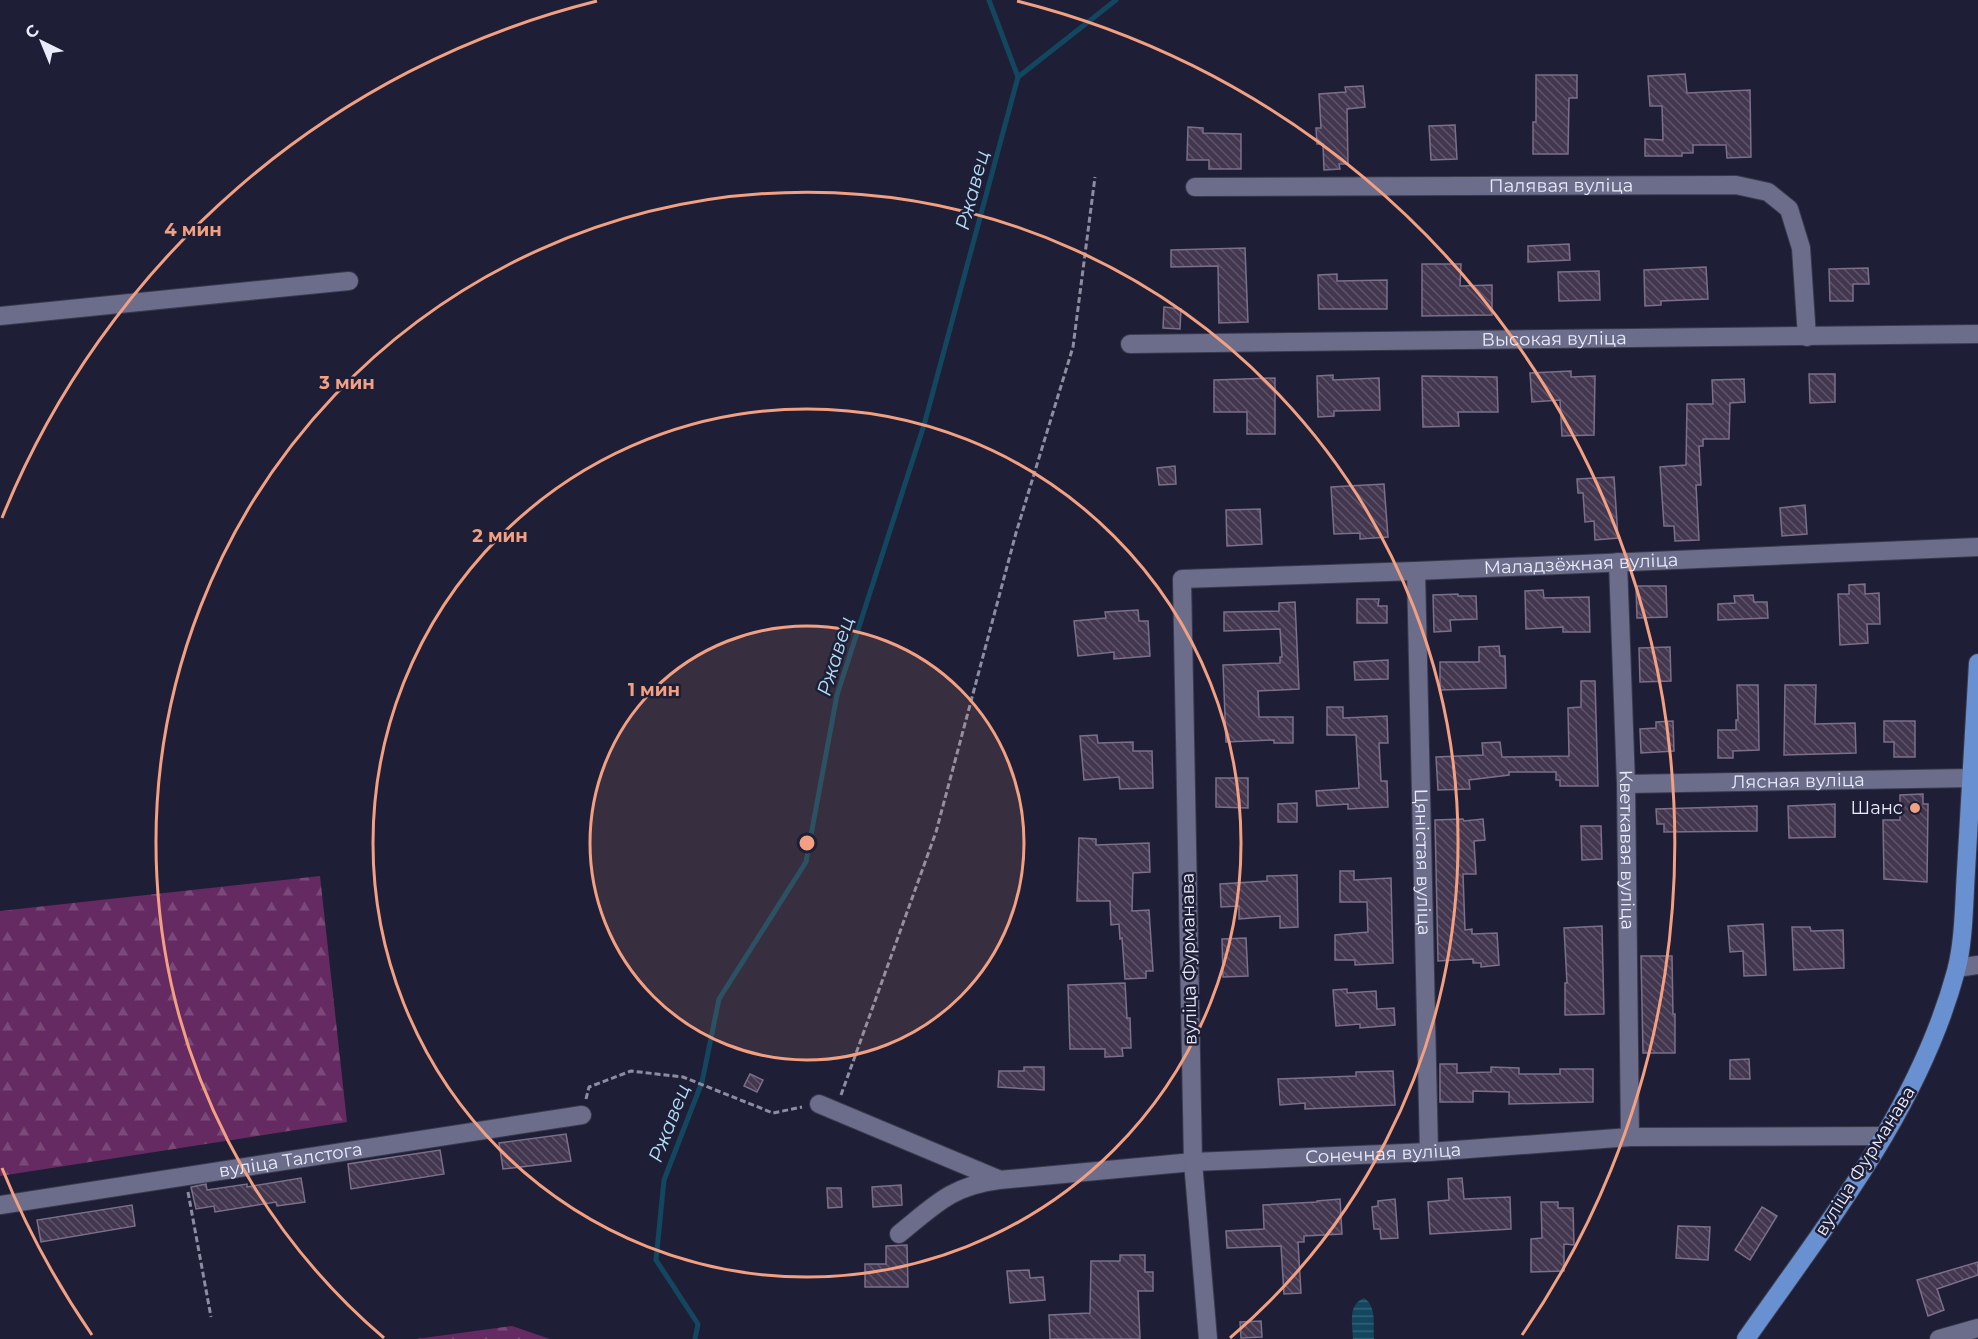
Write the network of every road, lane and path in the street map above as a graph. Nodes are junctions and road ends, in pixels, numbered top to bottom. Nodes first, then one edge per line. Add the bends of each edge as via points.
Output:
1 (1095, 177) dead end
2 (1195, 187) dead end
3 (349, 281) dead end
4 (0, 316) edge
5 (1978, 334) edge
6 (1807, 337) junction
7 (1130, 344) dead end
8 (1978, 547) edge
9 (1618, 562) junction
10 (1416, 571) junction
11 (1182, 579) joint
12 (1978, 663) edge
13 (1974, 765) edge
14 (1626, 784) junction
15 (1978, 964) edge
16 (1957, 969) junction
17 (827, 1107) junction
18 (582, 1115) joint
19 (1884, 1136) junction
20 (1630, 1137) junction
21 (1430, 1152) junction
22 (1193, 1162) junction
23 (185, 1177) junction
24 (999, 1180) junction
25 (0, 1205) edge
26 (899, 1234) dead end
27 (211, 1317) dead end
28 (1978, 1328) edge
29 (1208, 1339) edge
30 (1746, 1339) edge
31 (1939, 1339) edge

1 - 17 path via 1073,347 1016,533 936,832
2 - 6 street, Палявая вуліца via 1736,185 1768,192 1789,209 1801,248
3 - 4 street
5 - 6 street, Высокая вуліца
6 - 7 street, Высокая вуліца
8 - 9 street, Маладзёжная вуліца
9 - 10 street, Маладзёжная вуліца
9 - 14 street, Кветкавая вуліца
10 - 11 street, Маладзёжная вуліца
10 - 21 street, Цяністая вуліца
11 - 22 street, вуліца Фурманава
12 - 13 main road, вуліца Фурманава
13 - 14 street, Лясная вуліца
13 - 16 main road, вуліца Фурманава
14 - 20 street, Кветкавая вуліца
15 - 16 street
16 - 19 main road, вуліца Фурманава via 1937,1032 1911,1090
17 - 18 path via 773,1113 689,1079 631,1071 589,1087
17 - 24 street
18 - 23 street, вуліца Талстога
19 - 20 street, Сонечная вуліца
19 - 30 main road, вуліца Фурманава
20 - 21 street, Сонечная вуліца
21 - 22 street, Сонечная вуліца
22 - 24 street, Сонечная вуліца
22 - 29 street, вуліца Фурманава
23 - 25 street, вуліца Талстога
23 - 27 path
24 - 26 street, Сонечная вуліца via 957,1190
28 - 31 street

